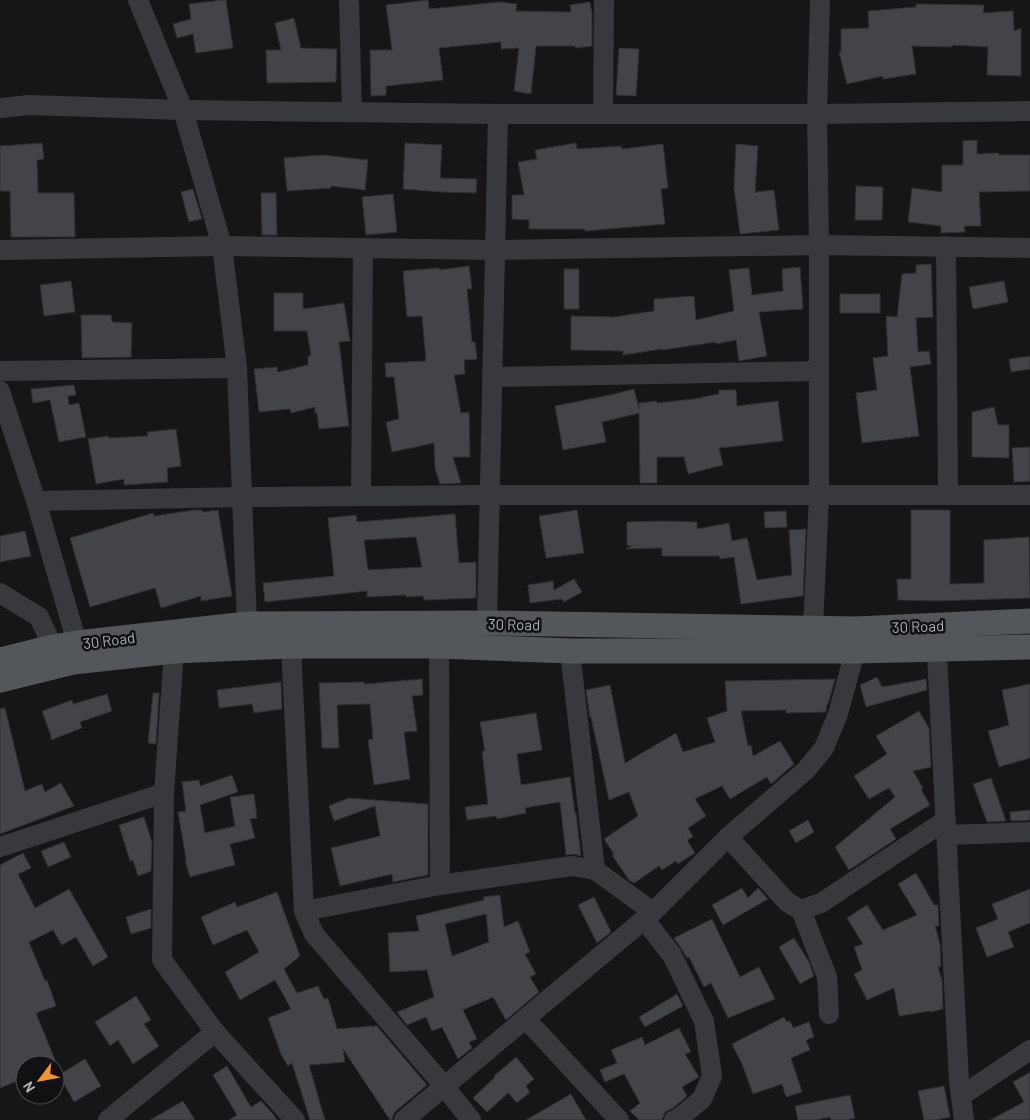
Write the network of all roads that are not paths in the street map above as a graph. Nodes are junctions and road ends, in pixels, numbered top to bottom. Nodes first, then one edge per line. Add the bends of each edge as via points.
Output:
1 (138, 0) edge
2 (349, 0) edge
3 (604, 0) edge
4 (820, 0) edge
5 (0, 108) edge
6 (183, 110) junction
7 (1030, 111) edge
8 (352, 112) junction
9 (498, 114) junction
10 (603, 114) junction
11 (817, 114) junction
12 (819, 245) junction
13 (222, 246) junction
14 (946, 246) junction
15 (362, 248) junction
16 (1030, 248) edge
17 (0, 250) edge
18 (495, 250) junction
19 (237, 368) junction
20 (0, 371) edge
21 (819, 371) junction
22 (492, 376) junction
23 (0, 391) edge
24 (490, 495) junction
25 (819, 495) junction
26 (948, 495) junction
27 (1030, 495) edge
28 (361, 496) junction
29 (243, 497) junction
30 (36, 501) junction
31 (0, 593) edge
32 (1030, 622) edge
33 (247, 624) junction
34 (487, 624) junction
35 (813, 628) junction
36 (936, 638) junction
37 (65, 645) junction
38 (291, 646) junction
39 (439, 646) junction
40 (1030, 647) edge
41 (174, 651) junction
42 (570, 651) junction
43 (855, 651) junction
44 (0, 660) edge
45 (0, 680) edge
46 (164, 793) junction
47 (946, 828) junction
48 (1030, 832) edge
49 (728, 837) junction
50 (0, 847) edge
51 (595, 870) junction
52 (440, 885) junction
53 (802, 910) junction
54 (304, 911) junction
55 (648, 916) junction
56 (829, 1014) dead end
57 (525, 1018) junction
58 (215, 1032) junction
59 (1030, 1050) edge
60 (444, 1086) junction
61 (961, 1096) junction
62 (108, 1120) edge
63 (296, 1120) edge
64 (404, 1120) edge
65 (471, 1120) edge
66 (619, 1120) edge
67 (674, 1120) edge
68 (964, 1120) edge

1 - 6 street
2 - 8 street
3 - 10 street
4 - 11 street
5 - 6 street via 30,105
6 - 8 street
6 - 13 street
7 - 11 street
8 - 9 street
9 - 10 street
9 - 18 street
10 - 11 street
11 - 12 street
12 - 14 street
12 - 18 street
12 - 21 street
13 - 15 street
13 - 17 street
13 - 19 street
14 - 16 street
14 - 26 street
15 - 18 street
15 - 28 street
18 - 22 street
19 - 20 street
19 - 29 street
21 - 22 street
21 - 25 street
22 - 24 street
23 - 30 street
24 - 25 street
24 - 28 street
24 - 34 street
25 - 26 street
25 - 35 street
26 - 27 street
28 - 29 street
29 - 30 street
29 - 33 street
30 - 37 street
31 - 37 street via 39,617
32 - 36 main road, 30 Road
33 - 34 main road, 30 Road
33 - 37 main road, 30 Road
34 - 35 main road, 30 Road
35 - 36 main road, 30 Road via 856,628
36 - 40 main road, 30 Road
36 - 43 main road, 30 Road
36 - 47 street
37 - 44 main road, 30 Road
38 - 39 main road, 30 Road
38 - 41 main road, 30 Road
38 - 54 street
39 - 42 main road, 30 Road
39 - 52 street
41 - 45 main road, 30 Road via 73,662
41 - 46 street
42 - 43 main road, 30 Road
42 - 51 street
43 - 49 street via 838,714 824,748 806,770
46 - 50 street
46 - 58 street via 162,960
47 - 48 street
47 - 53 street via 821,903
47 - 61 street
49 - 53 street via 787,902
49 - 55 street
51 - 52 street via 572,866
51 - 55 street
52 - 54 street
53 - 56 street via 827,977
54 - 60 street via 314,934
55 - 57 street
55 - 67 street via 672,955 704,1021 712,1076 702,1099
57 - 60 street
57 - 66 street
58 - 62 street
58 - 63 street
59 - 61 street
60 - 64 street
60 - 65 street
61 - 68 street

